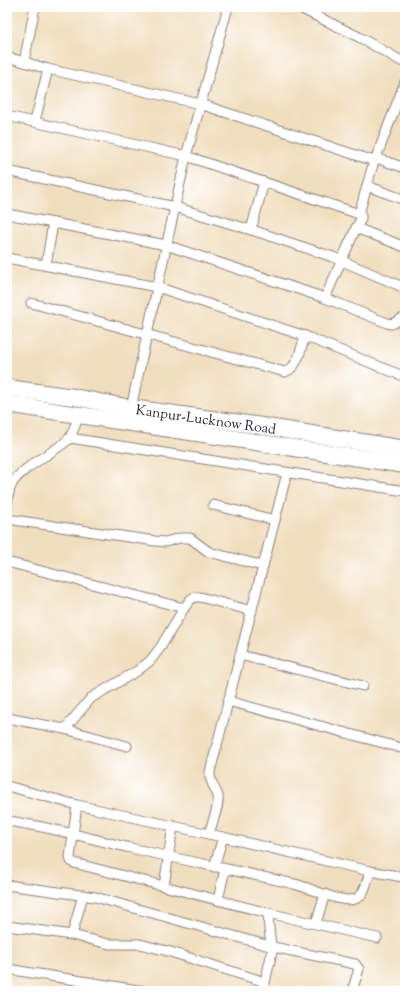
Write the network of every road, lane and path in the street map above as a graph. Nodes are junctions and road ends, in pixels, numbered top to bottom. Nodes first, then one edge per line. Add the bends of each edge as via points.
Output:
1 (35, 7) edge
2 (228, 7) edge
3 (298, 7) edge
4 (7, 58) edge
5 (24, 62) junction
6 (405, 63) edge
7 (48, 69) junction
8 (404, 87) edge
9 (200, 104) junction
10 (7, 116) edge
11 (35, 121) junction
12 (186, 156) junction
13 (375, 160) junction
14 (405, 168) edge
15 (7, 171) edge
16 (264, 182) junction
17 (368, 186) junction
18 (405, 200) edge
19 (175, 207) junction
20 (7, 214) edge
21 (359, 214) junction
22 (53, 223) junction
23 (356, 228) junction
24 (251, 230) junction
25 (166, 245) junction
26 (405, 247) edge
27 (7, 258) edge
28 (342, 261) junction
29 (46, 265) junction
30 (157, 287) junction
31 (405, 288) edge
32 (326, 298) junction
33 (31, 304) dead end
34 (405, 316) edge
35 (147, 334) junction
36 (305, 336) junction
37 (405, 377) edge
38 (7, 388) edge
39 (7, 404) edge
40 (131, 408) junction
41 (79, 416) junction
42 (70, 438) junction
43 (405, 449) edge
44 (405, 465) edge
45 (287, 473) junction
46 (405, 491) edge
47 (213, 505) dead end
48 (7, 506) edge
49 (7, 519) edge
50 (275, 520) junction
51 (7, 562) edge
52 (263, 566) junction
53 (184, 608) junction
54 (252, 611) junction
55 (240, 655) junction
56 (363, 686) dead end
57 (228, 701) junction
58 (7, 718) edge
59 (65, 729) junction
60 (127, 746) dead end
61 (405, 749) edge
62 (7, 786) edge
63 (76, 805) junction
64 (7, 821) edge
65 (172, 826) junction
66 (209, 834) junction
67 (73, 835) junction
68 (223, 837) junction
69 (167, 856) junction
70 (214, 867) junction
71 (225, 869) junction
72 (370, 871) junction
73 (403, 877) dead end
74 (7, 885) edge
75 (164, 886) junction
76 (325, 894) junction
77 (83, 895) junction
78 (218, 900) junction
79 (268, 913) junction
80 (316, 923) junction
81 (7, 926) edge
82 (72, 936) junction
83 (377, 938) dead end
84 (273, 947) junction
85 (7, 969) edge
86 (264, 986) edge
87 (144, 991) edge
88 (352, 991) edge

1 - 5 street
2 - 9 street
3 - 6 street
4 - 5 street
5 - 7 street
7 - 9 street
7 - 11 street
8 - 13 street
9 - 12 street
9 - 13 street
10 - 11 street
11 - 12 street
12 - 16 street
12 - 19 street
13 - 14 street
13 - 17 street
15 - 19 street
16 - 21 street
16 - 24 street
17 - 18 street
17 - 21 street
19 - 24 street
19 - 25 street
20 - 22 street
21 - 23 street via 361,218
22 - 25 street
22 - 29 street
23 - 26 street
23 - 28 street
24 - 28 street
25 - 30 street
25 - 32 street
27 - 29 street
28 - 31 street
28 - 32 street
29 - 30 street
30 - 35 street
30 - 36 street
32 - 34 street via 387,323 392,324
33 - 35 street
35 - 36 street via 285,372 293,367
35 - 40 street
36 - 37 street
38 - 40 highway, Kanpur-Lucknow Road
39 - 41 highway, Kanpur-Lucknow Road
40 - 43 highway, Kanpur-Lucknow Road
41 - 42 street
41 - 44 highway, Kanpur-Lucknow Road
42 - 45 street
42 - 48 street via 18,475 8,494
45 - 46 street
45 - 50 street
47 - 50 street
49 - 52 street via 154,541 190,538 209,552
50 - 52 street
51 - 53 street
52 - 54 street
53 - 54 street via 191,599 200,597
53 - 59 street via 150,660 137,671 91,698
54 - 55 street
55 - 56 street
55 - 57 street
57 - 61 street
57 - 66 street via 209,778 218,801
58 - 59 street
59 - 60 street
62 - 63 street
63 - 65 street
63 - 67 street
64 - 67 street
65 - 66 street
65 - 69 street
66 - 68 street
67 - 69 street
67 - 75 street via 70,857 74,863
68 - 70 street
68 - 72 street
69 - 70 street
69 - 75 street
70 - 71 street
71 - 76 street via 294,884
71 - 78 street
72 - 73 street
72 - 76 street via 359,898 347,900
74 - 77 street
75 - 78 street
76 - 80 street
77 - 82 street
77 - 84 street
78 - 79 street
79 - 80 street
79 - 84 street
80 - 83 street
81 - 82 street
82 - 86 street via 109,944 140,944 171,952
84 - 86 street
84 - 88 street via 355,964 359,969
85 - 87 street

